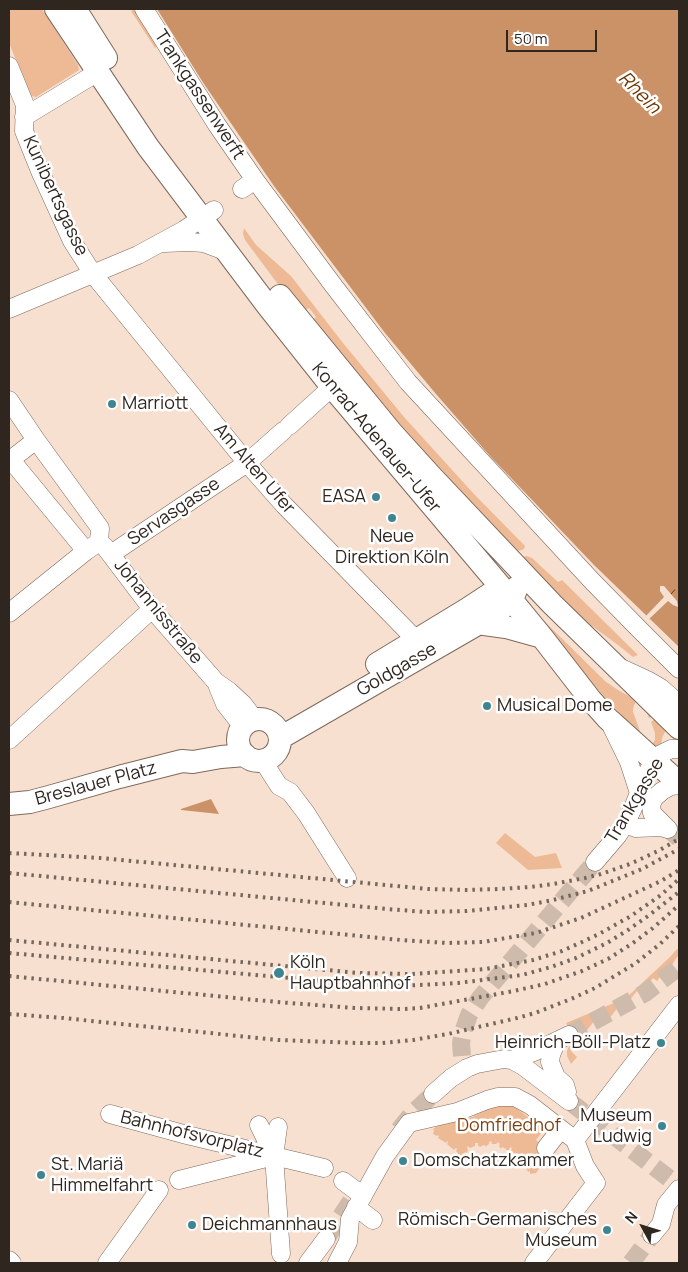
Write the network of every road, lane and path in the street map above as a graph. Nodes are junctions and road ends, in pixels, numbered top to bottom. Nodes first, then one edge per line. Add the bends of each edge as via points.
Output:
1 (56, 9) edge
2 (75, 9) edge
3 (144, 9) edge
4 (9, 66) edge
5 (98, 72) junction
6 (24, 117) junction
7 (207, 214) junction
8 (161, 243) junction
9 (228, 252) junction
10 (93, 274) junction
11 (9, 309) edge
12 (332, 387) junction
13 (9, 400) edge
14 (36, 440) junction
15 (10, 461) edge
16 (247, 463) junction
17 (99, 549) junction
18 (474, 555) junction
19 (517, 566) junction
20 (510, 592) junction
21 (552, 604) junction
22 (152, 609) junction
23 (9, 613) edge
24 (472, 617) junction
25 (542, 636) junction
26 (422, 646) junction
27 (615, 666) junction
28 (679, 668) edge
29 (679, 704) edge
30 (608, 718) junction
31 (679, 728) edge
32 (9, 740) edge
33 (259, 740) junction
34 (679, 749) edge
35 (654, 761) junction
36 (679, 784) edge
37 (639, 793) junction
38 (9, 804) edge
39 (625, 824) junction
40 (595, 862) tunnel mouth
41 (347, 878) dead end
42 (679, 1005) edge
43 (512, 1060) junction
44 (433, 1094) tunnel mouth
45 (110, 1114) dead end
46 (269, 1129) dead end
47 (561, 1129) junction
48 (575, 1140) junction
49 (546, 1148) dead end
50 (274, 1156) junction
51 (324, 1168) dead end
52 (179, 1180) dead end
53 (343, 1181) dead end
54 (679, 1189) edge
55 (159, 1190) dead end
56 (360, 1201) junction
57 (373, 1220) dead end
58 (652, 1235) tunnel mouth
59 (326, 1238) tunnel mouth
60 (281, 1254) dead end
61 (337, 1258) edge
62 (9, 1260) edge
63 (12, 1263) edge
64 (107, 1263) edge
65 (308, 1263) edge
66 (534, 1263) edge

1 - 5 main road, Konrad-Adenauer-Ufer
2 - 7 main road, Konrad-Adenauer-Ufer
3 - 28 street, Trankgassenwerft via 218,125 249,185 408,382 573,560
4 - 6 street via 25,105
5 - 6 street
5 - 7 main road, Konrad-Adenauer-Ufer via 148,147
6 - 10 street, Kunibertsgasse via 24,131 40,171 72,240
7 - 8 street
7 - 9 main road, Konrad-Adenauer-Ufer
7 - 19 main road, Konrad-Adenauer-Ufer via 392,432
8 - 9 street via 204,243
8 - 10 street
9 - 12 main road, Konrad-Adenauer-Ufer
10 - 11 street
10 - 16 street, Am Alten Ufer
12 - 16 street, Servasgasse
12 - 18 main road, Konrad-Adenauer-Ufer
13 - 14 street, Johannisstraße
14 - 15 street, Johannisstraße
14 - 17 street, Johannisstraße via 100,528
15 - 17 street, Johannisstraße
16 - 17 street, Servasgasse
16 - 26 street, Am Alten Ufer
17 - 22 street, Johannisstraße
17 - 23 street, Servasgasse
18 - 20 main road, Konrad-Adenauer-Ufer
18 - 24 main road via 477,583
19 - 20 main road via 518,579
19 - 21 main road, Konrad-Adenauer-Ufer
20 - 21 main road
20 - 24 main road, Goldgasse via 497,612
20 - 25 main road, Konrad-Adenauer-Ufer
21 - 27 main road, Konrad-Adenauer-Ufer
22 - 32 street
22 - 33 street, Johannisstraße via 216,682 243,704
24 - 25 main road
24 - 26 main road, Goldgasse
25 - 30 main road, Konrad-Adenauer-Ufer
26 - 33 main road, Goldgasse
27 - 29 street, Konrad-Adenauer-Ufer via 662,688
27 - 31 main road, Konrad-Adenauer-Ufer
30 - 35 main road, Konrad-Adenauer-Ufer
30 - 37 street via 630,762
33 - 38 main road, Breslauer Platz via 189,756 182,762 30,802
33 - 41 street, Johannisstraße via 279,786 290,792
34 - 35 street, Trankgasse via 671,749
35 - 36 main road, Konrad-Adenauer-Ufer
35 - 37 street, Trankgasse
36 - 39 street via 662,791 651,805 652,813 668,829 636,828
37 - 39 street, Trankgasse
39 - 40 street, Trankgasse
42 - 48 street
43 - 43 street via 563,1039 551,1055 550,1062 556,1077 565,1085 569,1101
43 - 44 street via 465,1062
45 - 50 street, Bahnhofsvorplatz
46 - 50 street, Bahnhofsvorplatz
47 - 48 street
47 - 49 street
47 - 56 street via 515,1097 498,1097 447,1116 409,1123 385,1156
48 - 66 street via 585,1166 596,1182
50 - 51 street, Bahnhofsvorplatz
50 - 52 street, Bahnhofsvorplatz
50 - 60 street, Bahnhofsvorplatz
53 - 56 street
54 - 58 street via 666,1205 661,1224
55 - 64 street
56 - 57 street
56 - 61 street via 350,1219 348,1242
59 - 65 street
62 - 63 street

